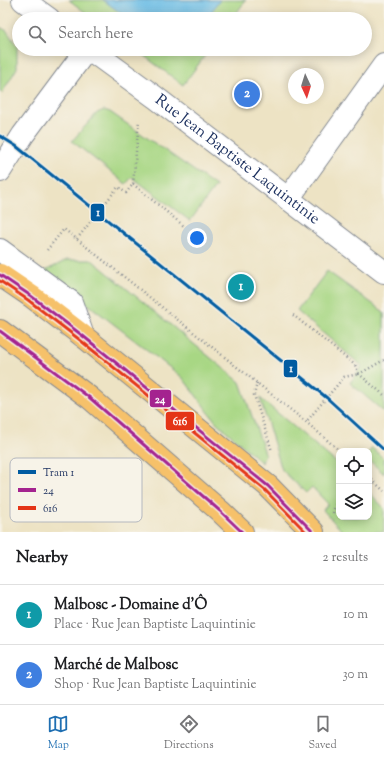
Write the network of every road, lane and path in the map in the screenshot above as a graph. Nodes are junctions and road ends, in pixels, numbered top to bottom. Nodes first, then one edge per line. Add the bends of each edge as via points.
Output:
1 (24, 0) edge
2 (40, 12) edge
3 (83, 56) edge
4 (97, 56) edge
5 (384, 65) edge
6 (139, 120) dead end
7 (0, 171) edge
8 (133, 184) junction
9 (288, 199) junction
10 (185, 227) dead end
11 (77, 239) junction
12 (0, 250) edge
13 (44, 254) dead end
14 (384, 272) edge
15 (0, 275) edge
16 (293, 316) dead end
17 (0, 331) edge
18 (83, 336) junction
19 (384, 360) edge
20 (359, 374) junction
21 (257, 382) junction
22 (384, 395) edge
23 (306, 422) junction
24 (336, 448) edge
25 (272, 452) dead end
26 (372, 480) edge
27 (384, 491) edge
28 (336, 503) edge
29 (332, 518) dead end
30 (242, 532) edge
31 (313, 532) edge

1 - 2 street
3 - 7 street via 23,135
4 - 9 street, Rue Jean Baptiste Laquintinie
5 - 9 street
6 - 8 path
8 - 10 path
8 - 11 path via 126,193 118,187
9 - 14 street, Rue Jean Baptiste Laquintinie
11 - 13 path via 64,229
11 - 21 path
12 - 18 street via 71,302
15 - 18 main road
16 - 20 path via 354,365
17 - 30 main road via 90,398
18 - 31 main road via 268,486
19 - 20 path
20 - 22 path
20 - 23 path via 344,377
21 - 23 path
21 - 25 path via 254,395
23 - 24 path
26 - 27 path
28 - 29 path

